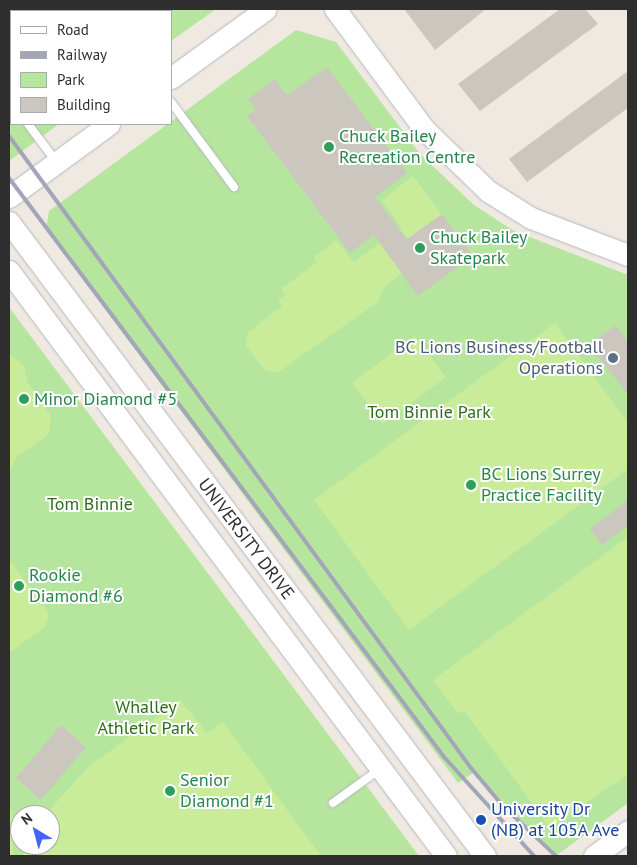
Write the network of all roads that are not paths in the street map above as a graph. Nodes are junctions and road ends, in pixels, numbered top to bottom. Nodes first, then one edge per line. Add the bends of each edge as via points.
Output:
1 (266, 9) edge
2 (335, 9) edge
3 (172, 77) edge
4 (172, 103) edge
5 (29, 125) edge
6 (108, 125) edge
7 (57, 162) junction
8 (234, 186) dead end
9 (9, 197) edge
10 (9, 222) edge
11 (628, 254) edge
12 (9, 271) edge
13 (380, 768) junction
14 (333, 803) dead end
15 (628, 831) edge
16 (446, 856) edge
17 (485, 856) edge
18 (594, 856) edge

1 - 3 main road
2 - 11 main road via 425,130 488,191 531,218
4 - 8 lane
5 - 7 lane
6 - 7 main road
7 - 9 main road
10 - 17 main road, UNIVERSITY DRIVE
12 - 13 main road, UNIVERSITY DRIVE
13 - 14 lane
13 - 16 main road, UNIVERSITY DRIVE
15 - 18 main road

